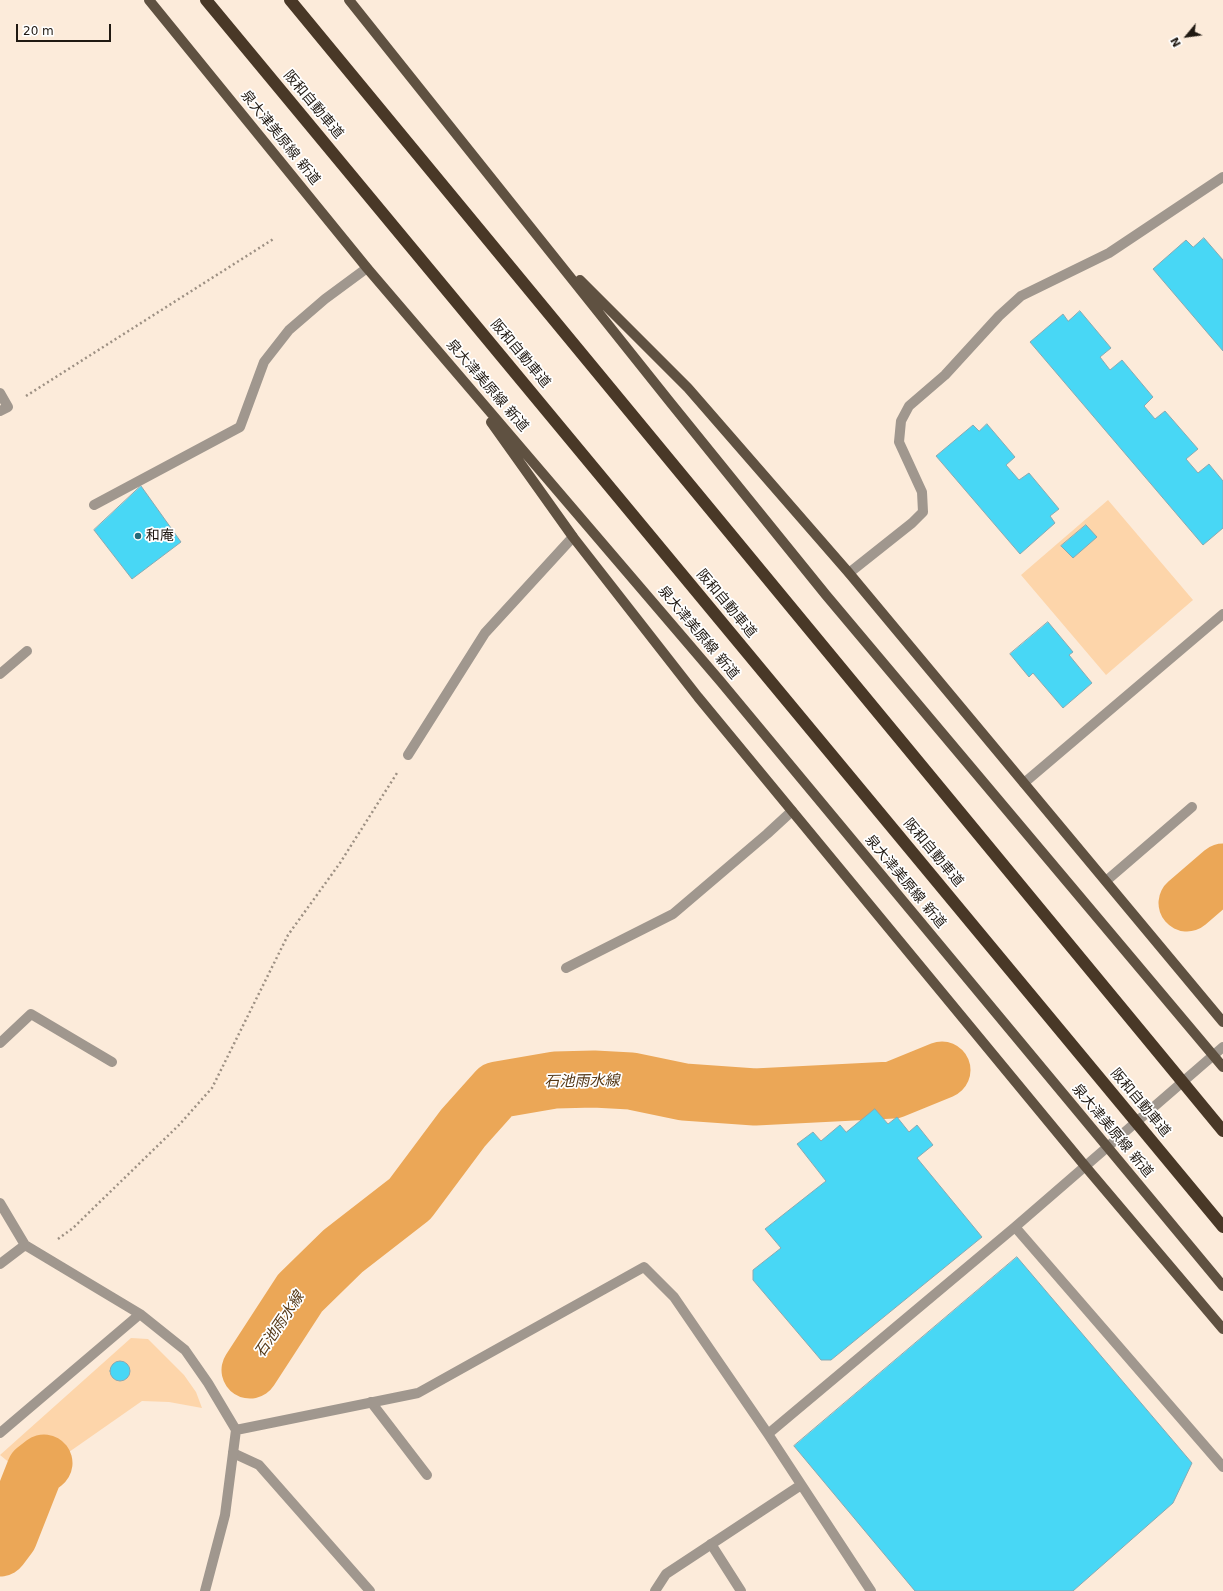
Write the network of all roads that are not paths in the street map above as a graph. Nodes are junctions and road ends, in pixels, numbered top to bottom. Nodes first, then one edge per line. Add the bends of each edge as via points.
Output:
1 (149, 0) edge
2 (206, 0) edge
3 (290, 0) edge
4 (349, 0) edge
5 (1223, 177) edge
6 (544, 244) junction
7 (368, 268) junction
8 (453, 368) junction
9 (0, 393) edge
10 (4, 409) edge
11 (94, 505) dead end
12 (573, 537) junction
13 (849, 573) junction
14 (1223, 614) edge
15 (27, 652) dead end
16 (0, 674) edge
17 (408, 755) road end
18 (1024, 783) junction
19 (1192, 807) dead end
20 (792, 811) junction
21 (1106, 881) junction
22 (566, 968) dead end
23 (1223, 1022) edge
24 (0, 1043) edge
25 (1223, 1047) edge
26 (112, 1062) dead end
27 (1223, 1067) edge
28 (1223, 1131) edge
29 (1085, 1166) junction
30 (0, 1203) edge
31 (1015, 1227) junction
32 (1223, 1227) edge
33 (25, 1245) junction
34 (0, 1264) edge
35 (1223, 1286) edge
36 (140, 1314) junction
37 (1223, 1329) edge
38 (371, 1402) junction
39 (236, 1430) junction
40 (0, 1433) edge
41 (768, 1434) junction
42 (233, 1453) junction
43 (1223, 1467) edge
44 (428, 1475) dead end
45 (801, 1486) junction
46 (711, 1544) junction
47 (205, 1591) edge
48 (370, 1591) edge
49 (655, 1591) edge
50 (741, 1591) edge
51 (871, 1591) edge

1 - 7 main road, 泉大津美原線 新道
2 - 32 highway, 阪和自動車道
3 - 28 highway
4 - 6 main road
5 - 13 street via 1109,253 1021,296 945,375 909,406 902,421 899,442 922,492 923,512
6 - 13 main road via 688,388
6 - 27 main road via 826,595
7 - 8 main road, 泉大津美原線 新道
7 - 11 street via 325,299 289,330 264,362 240,428
8 - 12 main road
8 - 35 main road, 泉大津美原線 新道 via 721,682
9 - 10 street
12 - 17 street via 486,633
12 - 20 main road via 698,697
13 - 18 main road
14 - 18 street
15 - 16 street
18 - 21 main road
19 - 21 street
20 - 22 street via 673,914
20 - 29 main road
21 - 23 main road
24 - 26 street via 31,1014
25 - 29 street
29 - 31 street
29 - 37 main road
30 - 33 street
31 - 41 street
31 - 43 street
33 - 34 street
33 - 36 street
36 - 39 street via 186,1350
36 - 40 street
38 - 39 street
38 - 41 street via 418,1392 644,1267 674,1297
38 - 44 street
39 - 42 street
41 - 45 street
42 - 47 street via 225,1515
42 - 48 street via 259,1465
45 - 46 street
45 - 51 street
46 - 49 street via 666,1574
46 - 50 street

